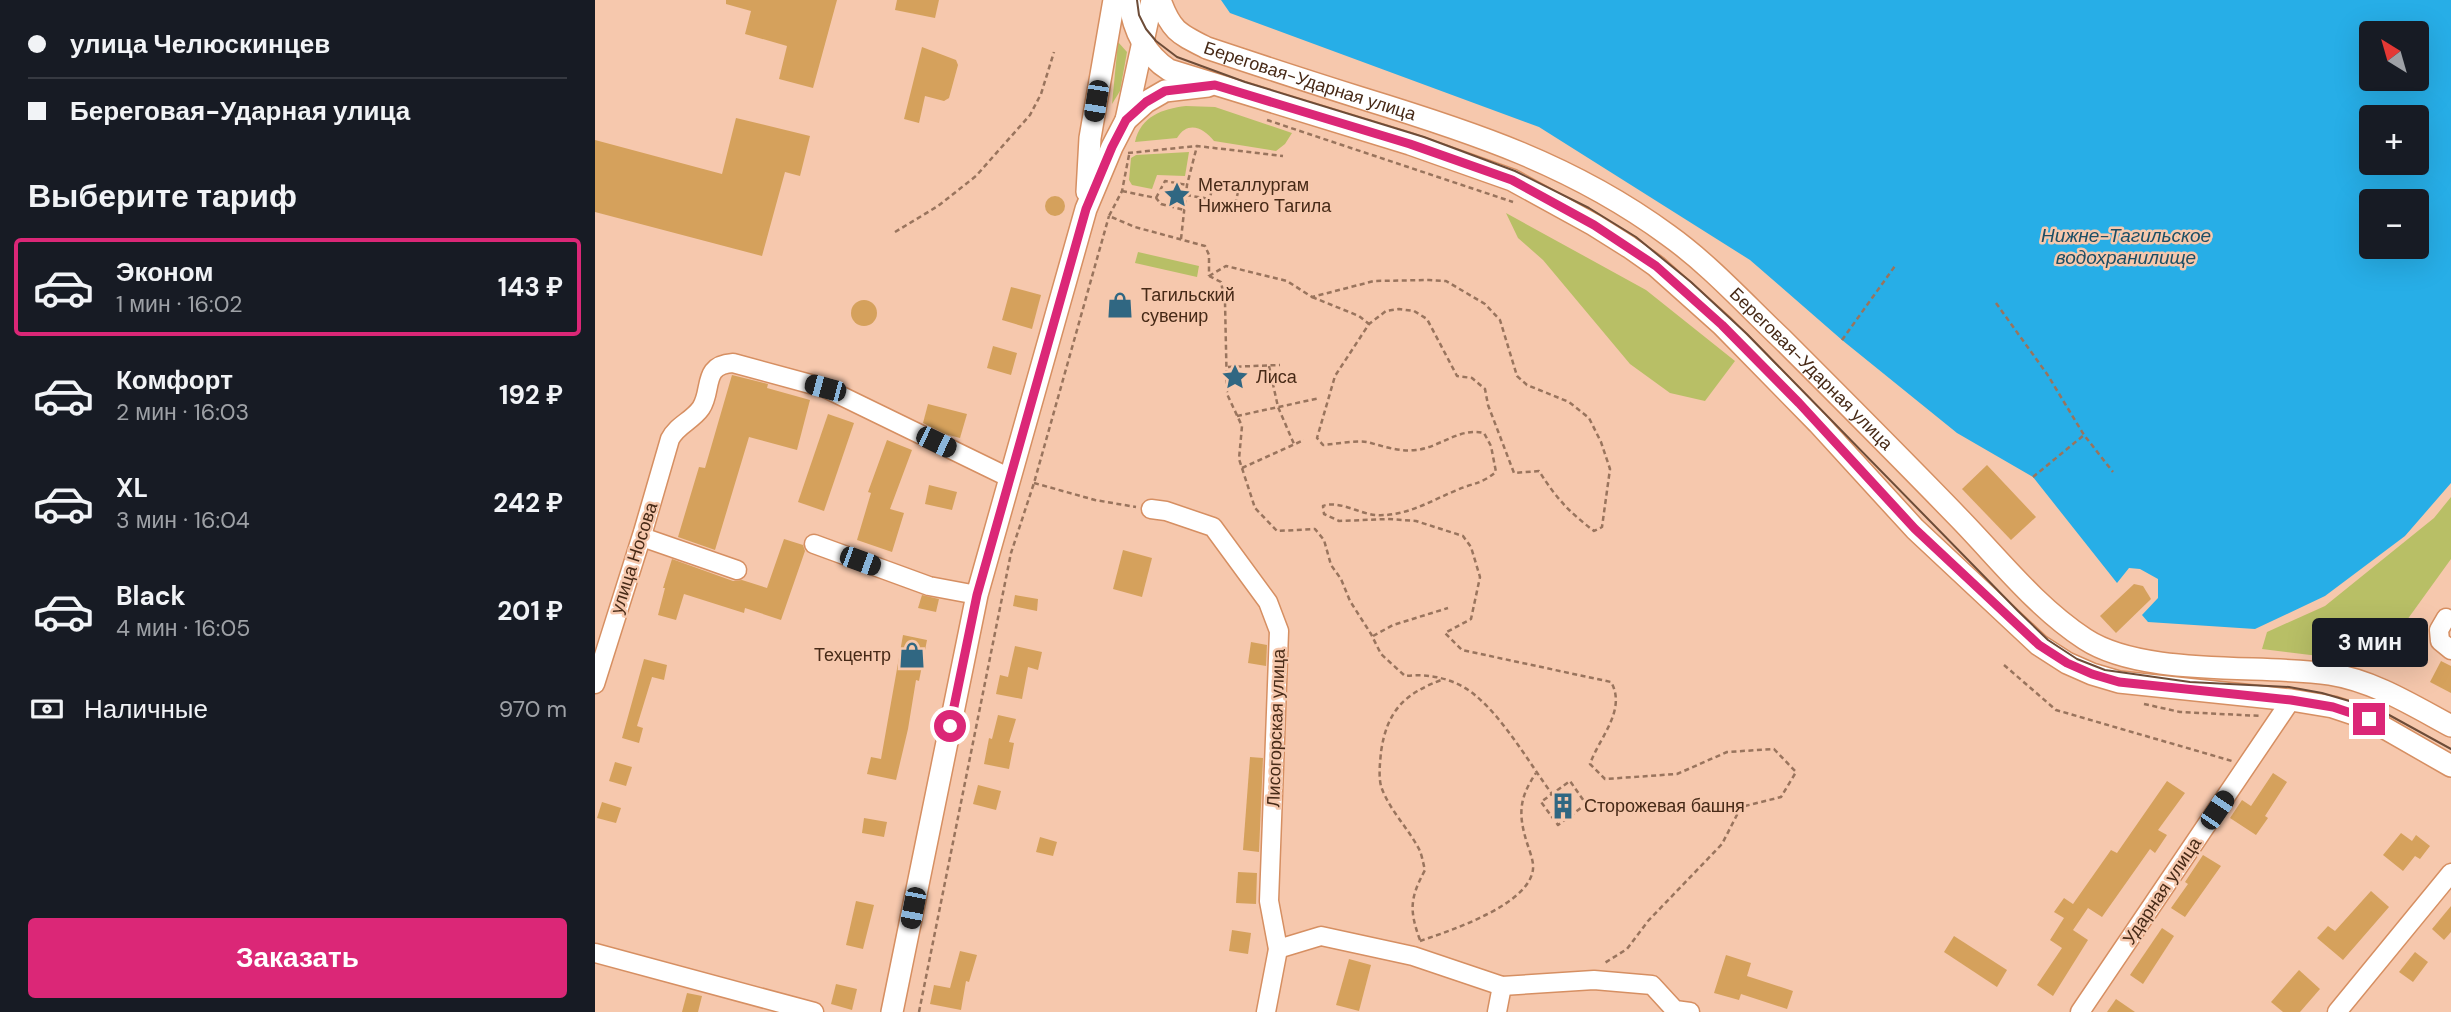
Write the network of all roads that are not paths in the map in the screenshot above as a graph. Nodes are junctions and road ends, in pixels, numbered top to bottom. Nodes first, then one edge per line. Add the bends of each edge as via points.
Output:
1 (1114, 0) edge
2 (1129, 0) edge
3 (1152, 0) edge
4 (1160, 0) edge
5 (1143, 46) junction
6 (1215, 85) junction
7 (1126, 120) junction
8 (1086, 209) junction
9 (1010, 478) junction
10 (1151, 509) road end
11 (642, 537) junction
12 (814, 544) dead end
13 (737, 570) dead end
14 (977, 595) junction
15 (2446, 618) dead end
16 (2451, 650) edge
17 (598, 659) edge
18 (595, 684) edge
19 (2291, 700) junction
20 (2451, 726) edge
21 (2451, 766) edge
22 (2451, 873) edge
23 (1278, 949) junction
24 (595, 953) edge
25 (1502, 986) junction
26 (1680, 1011) edge
27 (814, 1012) edge
28 (892, 1012) edge
29 (1266, 1012) edge
30 (1497, 1012) edge
31 (2080, 1012) edge
32 (2337, 1012) edge

1 - 8 main road via 1090,138
2 - 5 main road
3 - 5 main road
4 - 20 main road, Береговая-Ударная улица via 1176,32 1207,48 1502,144 1588,185 1669,235 1814,370 2043,607 2088,641 2130,658 2331,674 2369,684
5 - 6 main road, Береговая-Ударная улица via 1169,70
5 - 7 main road
6 - 7 main road, Береговая-Ударная улица via 1165,91
6 - 19 main road, Береговая-Ударная улица via 1512,180 1629,247 1722,325 1915,529 2039,645 2067,663 2119,682
7 - 8 main road via 1124,148
8 - 9 main road
9 - 11 street, улица Носова via 825,388 723,364 712,372 700,410 674,432
9 - 14 main road
10 - 23 street, Лисогорская улица via 1213,527 1268,602 1279,631 1269,901
11 - 13 street
11 - 17 street, улица Носова
12 - 14 street via 929,586
14 - 28 main road
15 - 16 street via 2439,630 2440,641
17 - 18 street, улица Носова
19 - 21 main road, Береговая-Ударная улица via 2369,719
19 - 31 street, Ударная улица
22 - 32 street
23 - 25 street via 1321,936 1416,948
23 - 29 street, Лисогорская улица
24 - 27 street
25 - 26 street via 1594,980 1652,985
25 - 30 street

